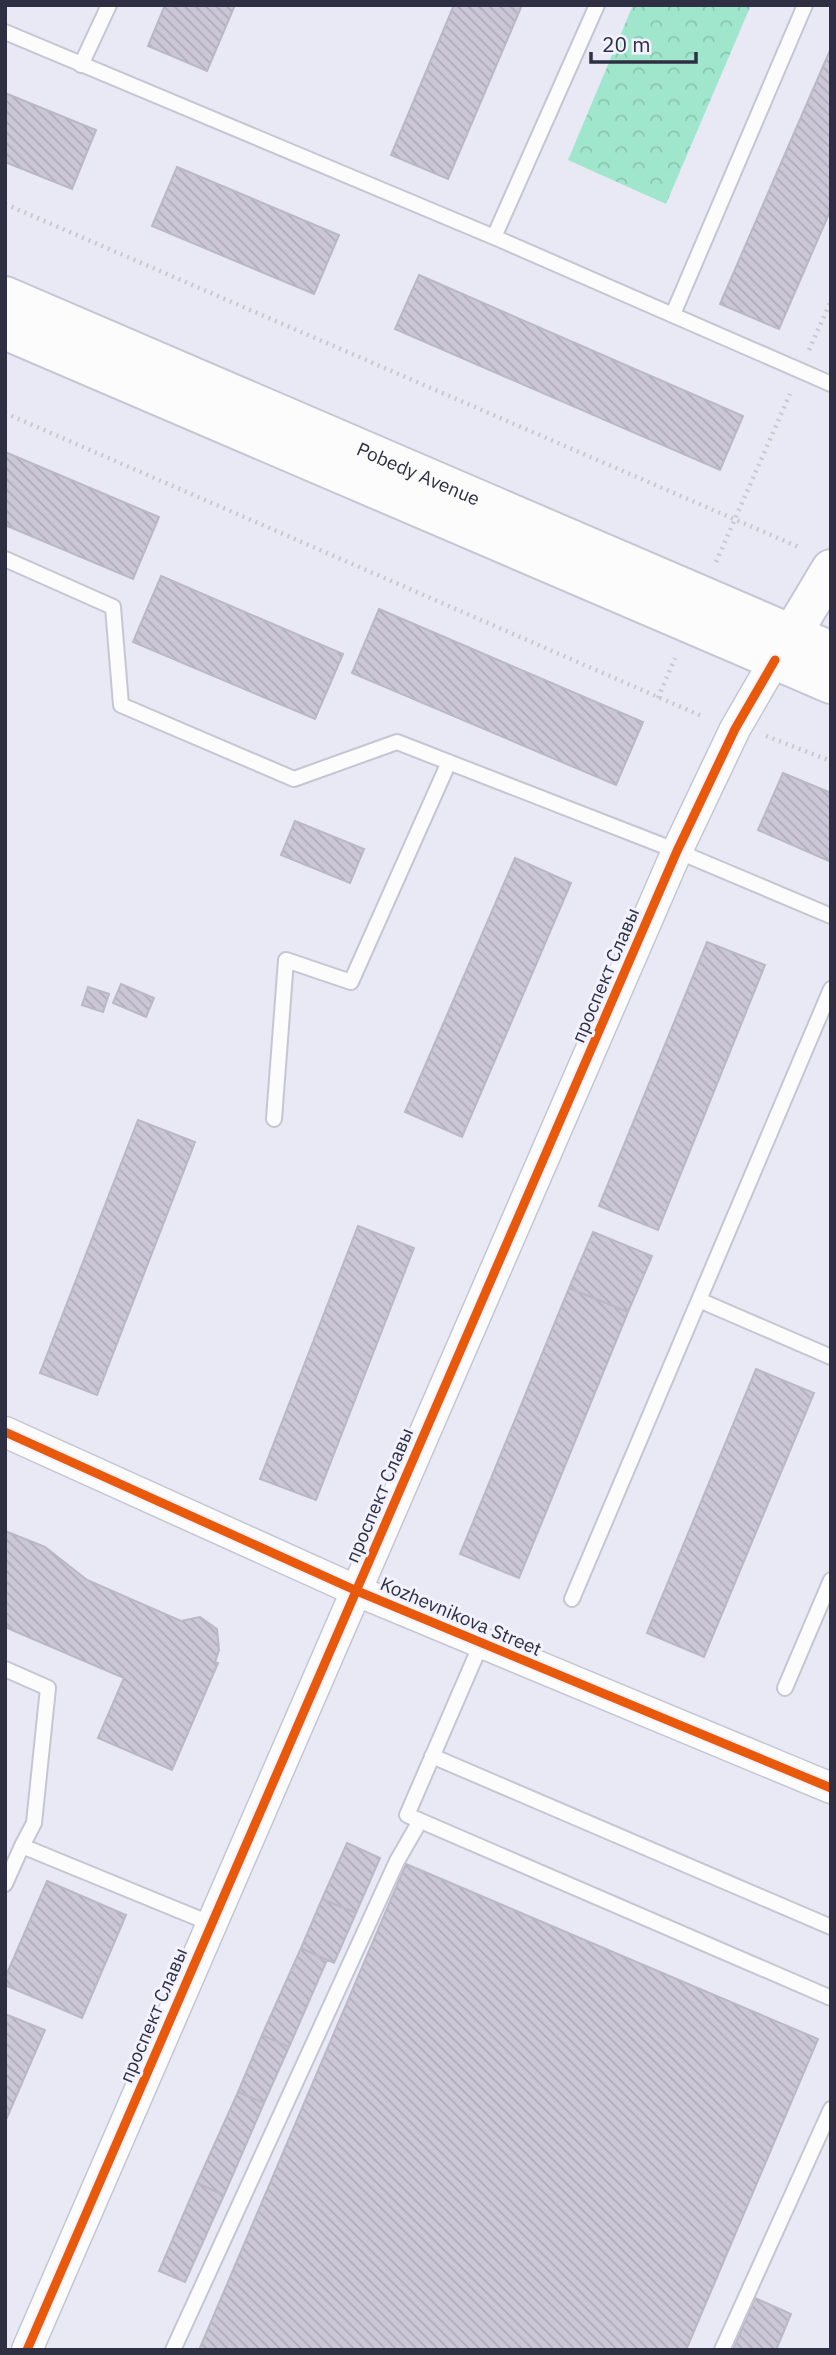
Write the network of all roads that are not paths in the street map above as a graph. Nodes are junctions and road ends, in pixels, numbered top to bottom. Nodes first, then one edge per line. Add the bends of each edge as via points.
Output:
1 (109, 5) edge
2 (597, 5) edge
3 (805, 5) edge
4 (5, 32) edge
5 (81, 65) junction
6 (494, 237) junction
7 (5, 296) edge
8 (673, 314) junction
9 (5, 330) edge
10 (831, 384) edge
11 (5, 559) edge
12 (819, 560) edge
13 (784, 647) junction
14 (831, 651) edge
15 (831, 684) edge
16 (449, 762) junction
17 (677, 851) junction
18 (831, 916) edge
19 (831, 989) edge
20 (274, 1119) dead end
21 (699, 1300) junction
22 (831, 1357) edge
23 (5, 1432) edge
24 (831, 1580) edge
25 (357, 1591) junction
26 (572, 1599) dead end
27 (481, 1644) junction
28 (5, 1669) edge
29 (785, 1688) dead end
30 (432, 1756) junction
31 (831, 1788) edge
32 (420, 1821) junction
33 (22, 1846) junction
34 (5, 1884) edge
35 (212, 1924) junction
36 (831, 1927) edge
37 (831, 1998) edge
38 (831, 2109) edge
39 (27, 2350) edge
40 (173, 2350) edge
41 (722, 2350) edge

1 - 5 lane
2 - 6 lane
3 - 8 lane
4 - 5 lane
5 - 6 lane
6 - 8 lane
7 - 13 main road, Pobedy Avenue
8 - 10 lane
9 - 13 main road, Pobedy Avenue
11 - 16 lane via 113,607 121,705 294,779 397,742
12 - 13 main road, проспект Славы
13 - 14 main road, Pobedy Avenue
13 - 15 main road, Pobedy Avenue
13 - 17 street, проспект Славы via 735,729
16 - 17 lane
16 - 20 lane via 351,982 286,960
17 - 18 lane
17 - 25 street, проспект Славы
19 - 21 lane
21 - 22 lane
21 - 26 lane
23 - 25 street, Kozhevnikova Street
24 - 29 lane
25 - 27 street, Kozhevnikova Street
25 - 35 street, проспект Славы
27 - 30 lane
27 - 31 street, Kozhevnikova Street
28 - 33 lane via 48,1688 34,1823
30 - 32 lane via 407,1815
30 - 36 lane
32 - 37 lane
32 - 40 lane via 397,1861
33 - 34 lane
33 - 35 lane
35 - 39 street, проспект Славы
38 - 41 lane

